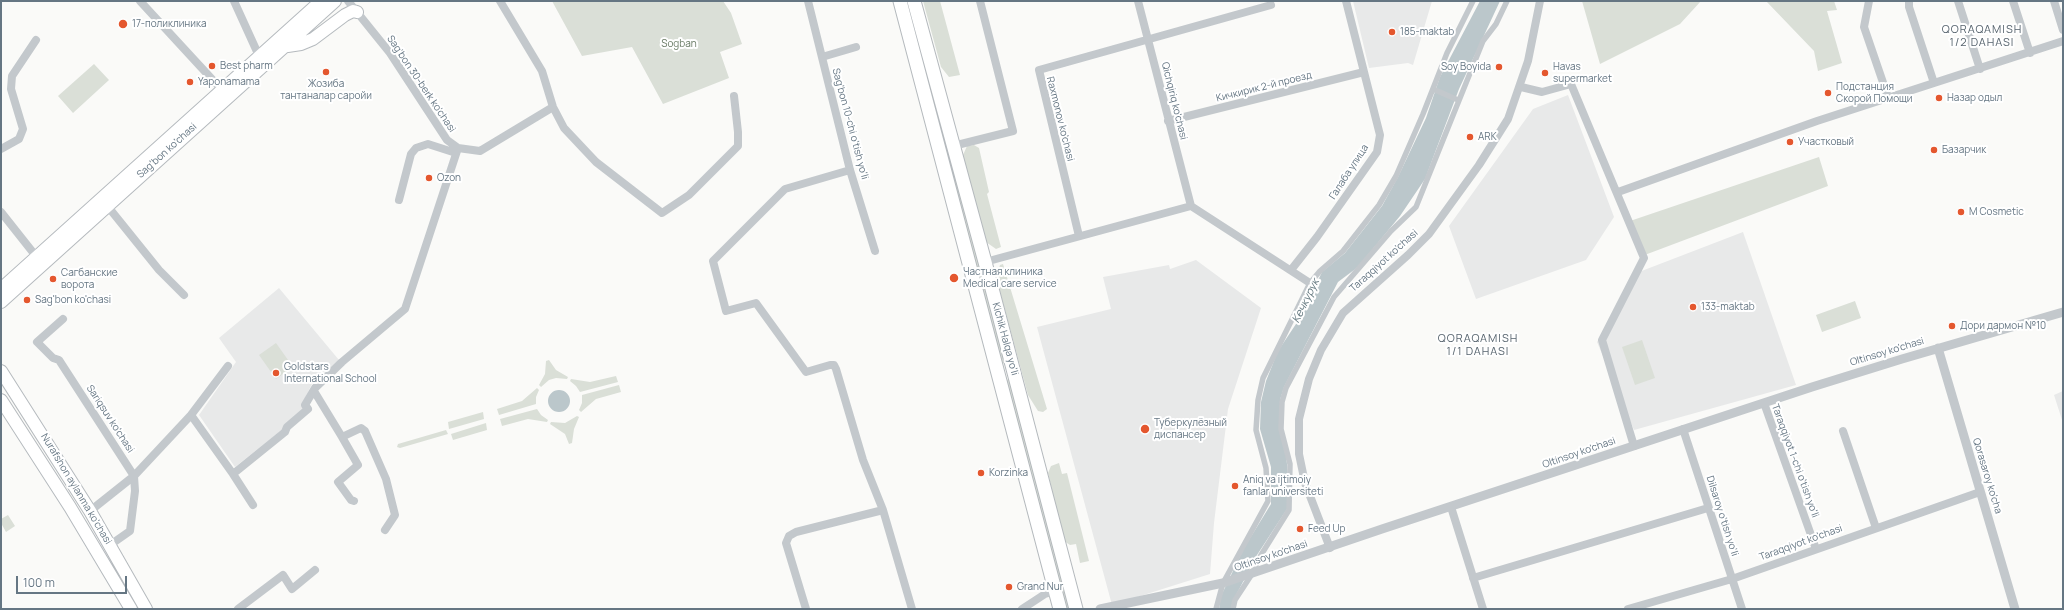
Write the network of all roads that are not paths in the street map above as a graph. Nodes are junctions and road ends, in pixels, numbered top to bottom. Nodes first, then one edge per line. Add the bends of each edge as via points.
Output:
1 (140, 1) edge
2 (234, 1) edge
3 (321, 1) edge
4 (335, 1) edge
5 (348, 1) edge
6 (500, 1) edge
7 (808, 1) edge
8 (900, 1) edge
9 (914, 1) edge
10 (980, 1) edge
11 (1138, 1) edge
12 (1346, 1) edge
13 (1473, 1) edge
14 (1507, 1) edge
15 (1540, 1) edge
16 (1869, 1) edge
17 (1910, 1) edge
18 (1958, 1) edge
19 (2013, 1) edge
20 (2054, 1) edge
21 (1271, 5) dead end
22 (357, 12) junction
23 (2063, 30) edge
24 (36, 40) dead end
25 (1148, 40) junction
26 (2063, 41) edge
27 (281, 47) junction
28 (856, 47) dead end
29 (2030, 53) junction
30 (258, 56) junction
31 (822, 57) junction
32 (1980, 69) junction
33 (1364, 72) junction
34 (1934, 83) junction
35 (1521, 87) junction
36 (1433, 89) junction
37 (222, 90) junction
38 (734, 96) dead end
39 (1888, 97) junction
40 (1458, 100) junction
41 (553, 107) junction
42 (1168, 121) junction
43 (954, 146) junction
44 (1, 149) edge
45 (457, 151) junction
46 (850, 170) junction
47 (1618, 192) junction
48 (399, 200) dead end
49 (104, 202) junction
50 (1191, 206) junction
51 (1, 212) edge
52 (1079, 236) junction
53 (875, 251) dead end
54 (39, 261) junction
55 (985, 262) junction
56 (1291, 270) junction
57 (1310, 283) junction
58 (1, 289) edge
59 (184, 295) dead end
60 (1, 302) edge
61 (2063, 312) edge
62 (63, 319) dead end
63 (1938, 348) junction
64 (228, 366) dead end
65 (1, 371) edge
66 (1014, 373) junction
67 (999, 377) junction
68 (314, 391) junction
69 (1, 400) edge
70 (1764, 404) junction
71 (192, 416) junction
72 (1683, 429) junction
73 (1843, 431) dead end
74 (342, 437) junction
75 (1634, 446) junction
76 (60, 462) junction
77 (47, 470) junction
78 (233, 474) junction
79 (134, 476) junction
80 (1980, 492) junction
81 (354, 500) dead end
82 (253, 505) dead end
83 (1452, 506) junction
84 (1708, 508) junction
85 (883, 510) junction
86 (90, 511) junction
87 (1876, 528) junction
88 (385, 530) dead end
89 (110, 545) junction
90 (1330, 548) junction
91 (1816, 549) junction
92 (316, 570) dead end
93 (1252, 574) junction
94 (1473, 578) junction
95 (1732, 579) junction
96 (1223, 584) junction
97 (1055, 591) junction
98 (131, 609) edge
99 (146, 609) edge
100 (238, 609) edge
101 (806, 609) edge
102 (912, 609) edge
103 (1022, 609) edge
104 (1060, 609) edge
105 (1076, 609) edge
106 (1100, 609) edge
107 (1216, 609) edge
108 (1233, 609) edge
109 (1483, 609) edge
110 (1628, 609) edge
111 (1742, 609) edge
112 (2015, 609) edge

1 - 37 street
2 - 30 street
3 - 30 main road, Sag’bon ko’chasi
4 - 27 main road, Sag’bon ko’chasi
5 - 22 street, Sag'bon 30-berk ko'chasi
6 - 41 street via 542,71
7 - 31 street, Sag'bon 10-chi o'tish yo'li
8 - 67 highway, Kichik Halqa yo'li
9 - 43 highway, Kichik Halqa yo'li
10 - 43 street via 1012,131
11 - 25 street, Qichqiriq ko'chasi
12 - 33 street, Галаба улица
13 - 36 street via 1447,52
14 - 40 street via 1496,24 1482,41
15 - 35 street, Taraqqiyot ko'chasi
16 - 39 street via 1864,27
17 - 34 street via 1909,7
18 - 32 street
19 - 29 street
20 - 23 street
21 - 25 street
22 - 27 main road via 345,15 313,39
22 - 45 street, Sag'bon 30-berk ko'chasi via 390,53 447,140
24 - 44 street via 12,76 11,89 23,129 19,139
25 - 42 street, Qichqiriq ko'chasi
25 - 52 street, Raxmonov ko'chasi via 1038,70
26 - 29 street
27 - 49 main road, Sag’bon ko’chasi
28 - 31 street
29 - 32 street
30 - 37 main road, Sag’bon ko’chasi
31 - 46 street, Sag'bon 10-chi o'tish yo'li
32 - 34 street
33 - 42 street, Кичкирик 2-й проезд
33 - 56 street, Галаба улица via 1380,135 1377,152
34 - 39 street
35 - 47 street via 1542,92 1571,84
35 - 90 street, Taraqqiyot ko'chasi via 1508,119 1479,165 1438,221 1408,255 1350,306 1337,322 1317,360 1302,403 1298,445 1305,483
36 - 40 street
36 - 57 street via 1396,176 1379,205 1343,251
37 - 49 main road, Sag’bon ko’chasi
38 - 41 street via 738,146 689,195 662,213 596,162 564,128
39 - 47 street via 1816,120
40 - 93 street via 1416,207 1391,231 1334,297 1286,388 1282,402 1281,429 1290,464 1289,510
41 - 45 street via 480,151
42 - 50 street, Qichqiriq ko'chasi
43 - 55 highway, Kichik Halqa yo'li
45 - 48 street via 428,144 416,148 411,154
45 - 68 street via 405,309 342,362
46 - 53 street, Sag'bon 10-chi o'tish yo'li
46 - 85 street via 784,189 713,261 726,311 756,303 806,372 834,365 863,460
47 - 75 street via 1644,258 1601,343
49 - 54 main road, Sag’bon ko’chasi
49 - 59 street via 159,270
50 - 52 street
50 - 56 street
51 - 54 street
52 - 55 street
54 - 58 main road, Sag’bon ko’chasi
54 - 60 main road, Sag’bon ko’chasi
55 - 66 highway, Kichik Halqa yo'li
56 - 57 street
57 - 96 street via 1263,378 1258,400 1256,430 1266,468 1268,501
61 - 63 street, Oltinsoy ko'chasi
62 - 79 street, Sariqsuv ko'chasi via 37,342 53,358 59,360
63 - 70 street, Oltinsoy ko'chasi
63 - 80 street, Qorasaroy ko'cha
64 - 71 street
65 - 76 main road, Nurafshon aylanma ko'chasi
66 - 67 highway
66 - 105 highway, Kichik Halqa yo'li
67 - 97 highway, Kichik Halqa yo'li
68 - 74 street
68 - 78 street via 306,405 308,409 287,427 285,432
69 - 77 main road, Nurafshon aylanma ko'chasi
70 - 72 street, Oltinsoy ko'chasi
70 - 91 street, Taraqqiyot 1-chi o'tish yo'li
71 - 78 street
71 - 79 street
72 - 75 street, Oltinsoy ko'chasi
72 - 84 street, Dilsaroy o'tish yo'li
73 - 87 street
74 - 81 street via 358,464 338,482 350,500
74 - 88 street via 361,428 365,431 386,479 395,515
75 - 83 street, Oltinsoy ko'chasi
76 - 77 main road via 56,470
76 - 86 main road, Nurafshon aylanma ko'chasi
77 - 98 main road, Nurafshon aylanma ko'chasi
78 - 82 street
79 - 86 street
79 - 89 street via 135,491 130,531
80 - 87 street, Taraqqiyot ko'chasi
80 - 112 street, Qorasaroy ko'cha
83 - 90 street, Oltinsoy ko'chasi
83 - 94 street
84 - 94 street
84 - 95 street, Dilsaroy o'tish yo'li
85 - 101 street via 789,536 786,543
85 - 102 street
86 - 89 main road, Nurafshon aylanma ko'chasi
87 - 91 street, Taraqqiyot ko'chasi
89 - 99 main road, Nurafshon aylanma ko'chasi
90 - 93 street, Oltinsoy ko'chasi
91 - 95 street, Taraqqiyot ko'chasi
92 - 100 street via 292,589 283,575
93 - 96 street, Oltinsoy ko'chasi
93 - 108 street
94 - 109 street
95 - 110 street, Taraqqiyot ko'chasi
95 - 111 street, Dilsaroy o'tish yo'li
96 - 106 street, Oltinsoy ko'chasi
96 - 107 street
97 - 103 street via 1045,594
97 - 104 highway, Kichik Halqa yo'li

